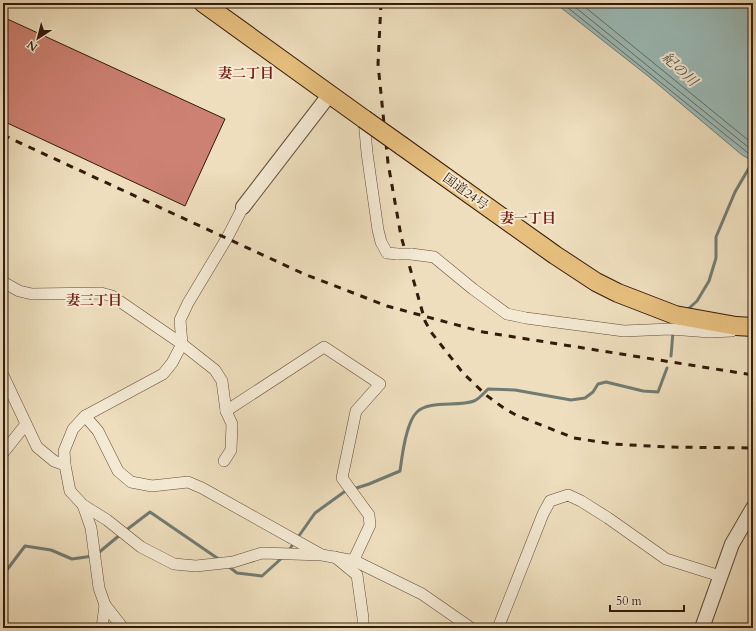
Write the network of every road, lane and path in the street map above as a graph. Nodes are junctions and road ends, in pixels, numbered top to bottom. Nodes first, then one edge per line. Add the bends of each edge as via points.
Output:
1 (203, 3) edge
2 (330, 94) junction
3 (364, 119) junction
4 (244, 207) joint
5 (3, 282) edge
6 (753, 327) edge
7 (182, 344) junction
8 (3, 375) edge
9 (226, 412) junction
10 (85, 416) junction
11 (26, 424) junction
12 (3, 453) edge
13 (224, 461) dead end
14 (65, 465) junction
15 (82, 505) junction
16 (752, 514) edge
17 (322, 555) junction
18 (335, 557) junction
19 (355, 560) junction
20 (720, 576) junction
21 (105, 605) junction
22 (102, 628) edge
23 (123, 628) edge
24 (363, 628) edge
25 (471, 628) edge
26 (498, 628) edge
27 (702, 628) edge

1 - 2 highway, 国道24号
2 - 3 highway, 国道24号
2 - 4 street
3 - 6 highway, 国道24号, bridge via 596,282 675,315
3 - 6 street, bridge via 378,230 387,253 434,257 507,314 526,318 624,331 670,329 710,332 738,331
4 - 7 street via 180,320
5 - 7 street via 19,291 32,294 101,293 112,296
7 - 9 street via 215,370 222,381
7 - 10 street via 163,374
8 - 11 street
9 - 13 street via 232,424 232,450
9 - 19 street via 324,347 380,384 356,411 342,478 369,515 370,525
10 - 14 street via 73,429 64,451
10 - 17 street via 98,431 118,471 131,482 152,486 188,482
11 - 12 street
11 - 14 street via 37,447 54,461
14 - 15 street via 70,491
15 - 17 street via 141,547 174,564 196,566 233,562 262,553
15 - 21 street via 91,528 99,588
16 - 20 street via 732,544
17 - 18 street
18 - 19 street
18 - 24 street via 357,575
19 - 25 street via 422,594
20 - 26 street via 666,559 608,518 568,495 550,501 543,514
20 - 27 street
21 - 22 street
21 - 23 street

